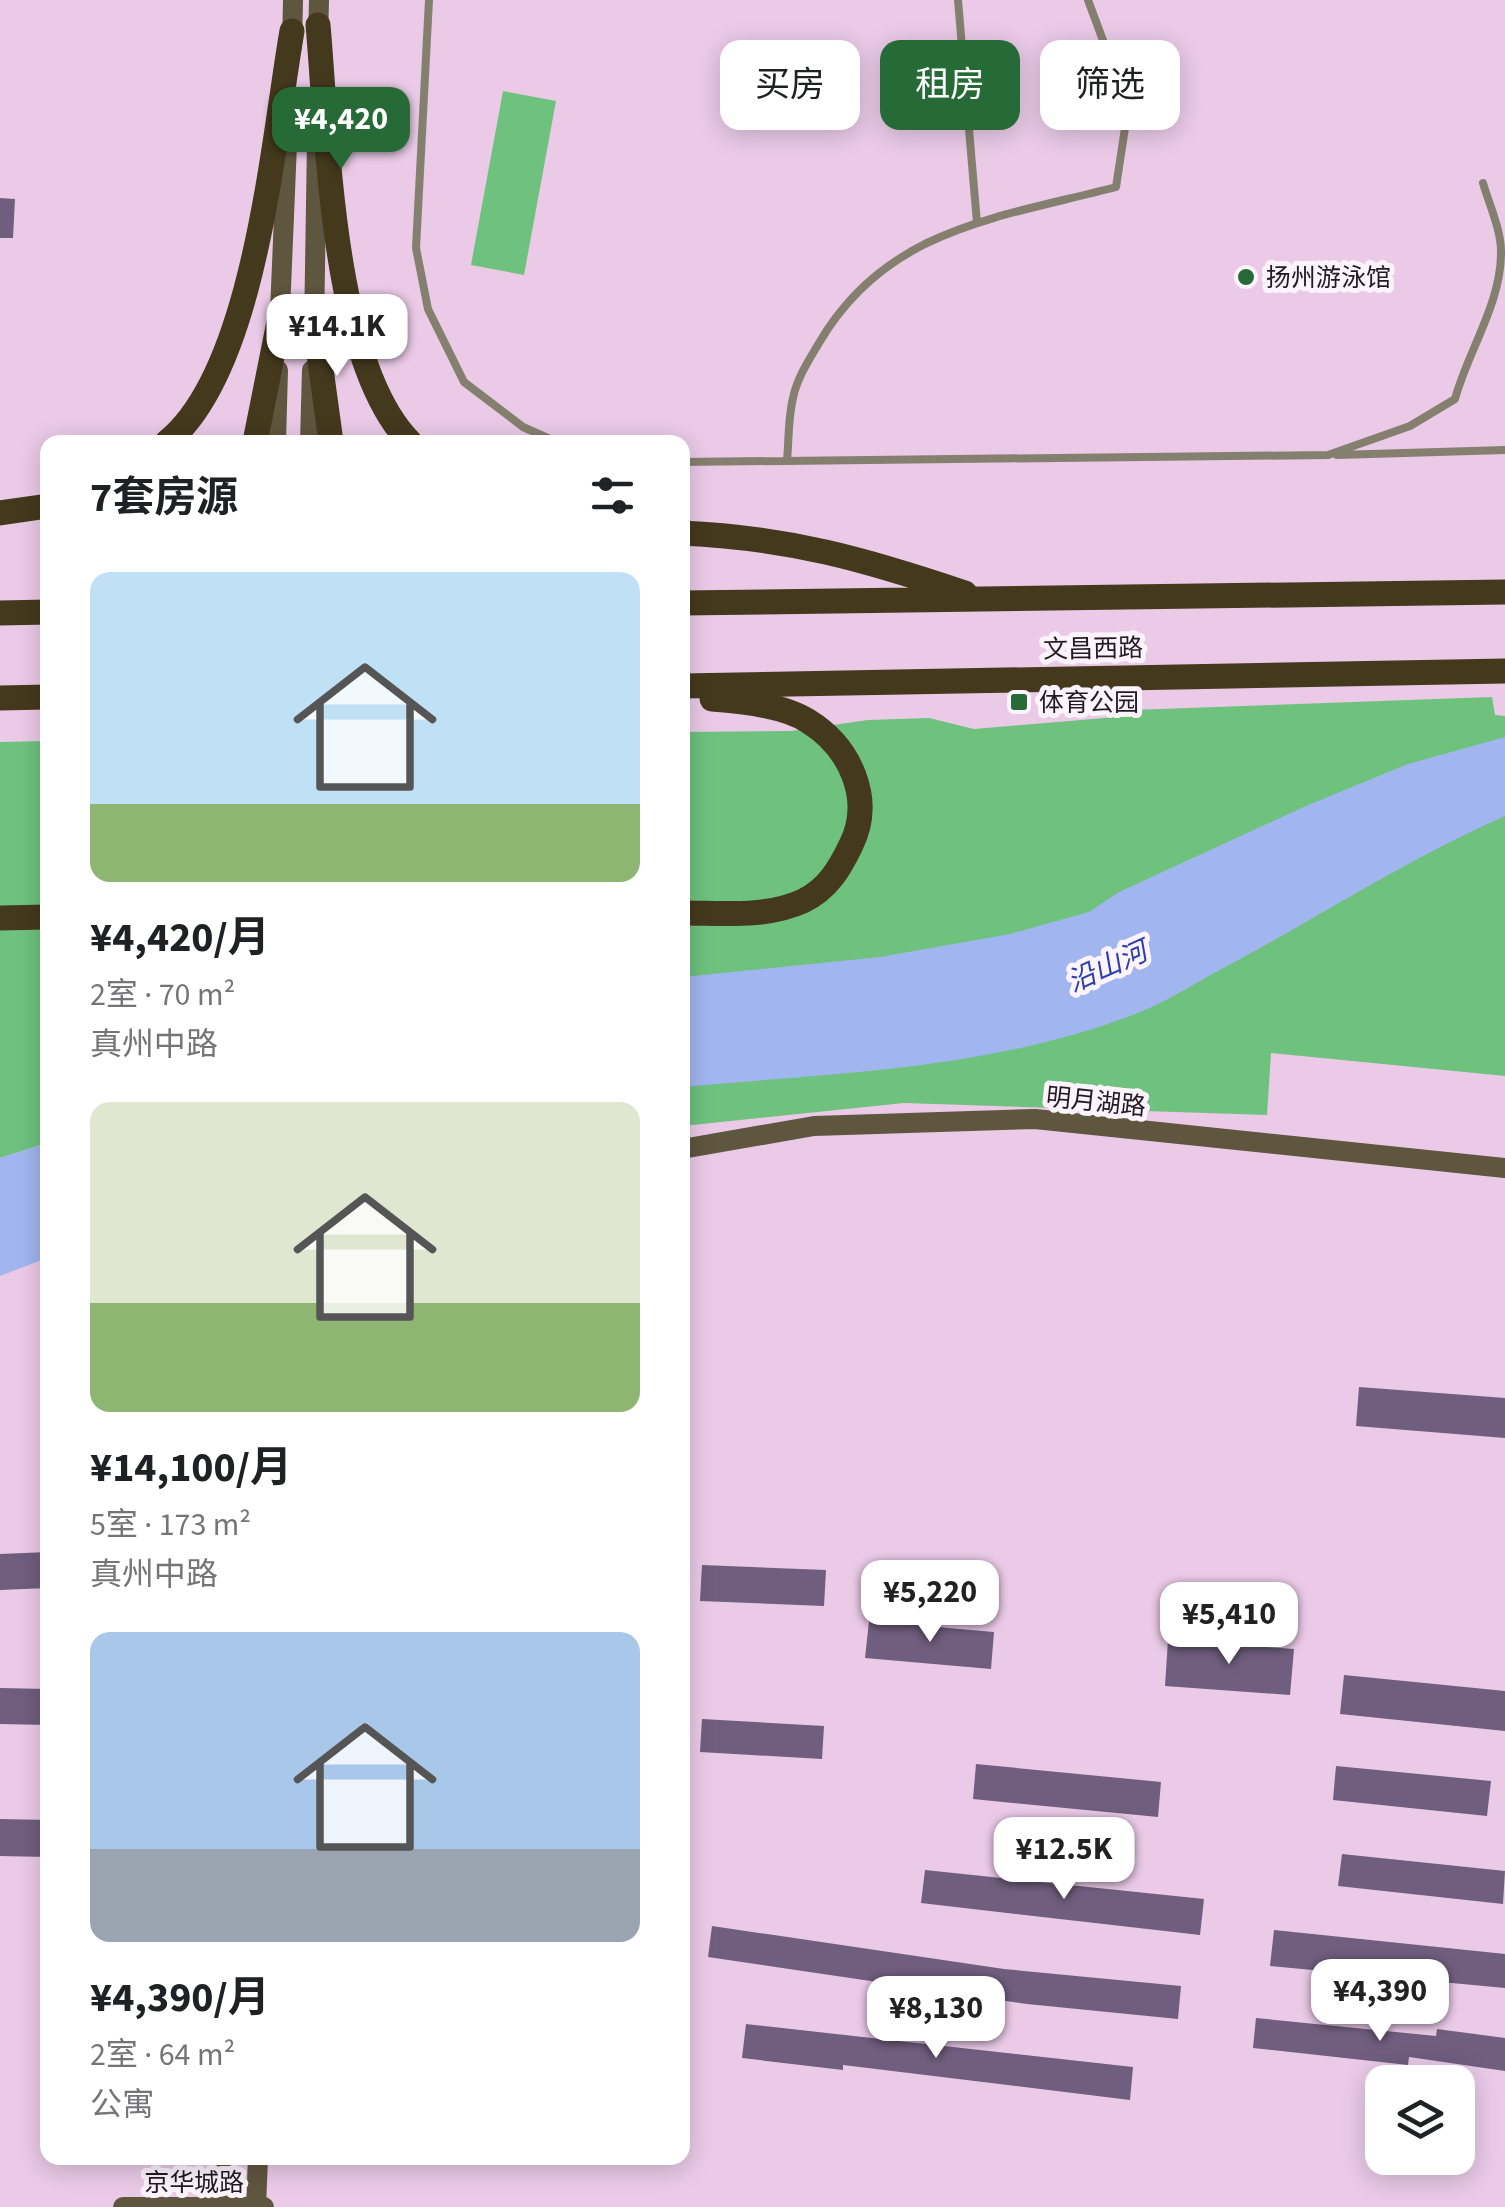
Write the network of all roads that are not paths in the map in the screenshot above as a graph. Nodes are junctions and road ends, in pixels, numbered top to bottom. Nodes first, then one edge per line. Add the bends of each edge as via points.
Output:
1 (294, 0) edge
2 (429, 0) edge
3 (958, 0) edge
4 (1088, 0) edge
5 (319, 13) edge
6 (292, 31) junction
7 (1483, 183) dead end
8 (977, 223) junction
9 (314, 318) joint
10 (279, 322) joint
11 (176, 435) edge
12 (263, 435) edge
13 (320, 435) edge
14 (406, 435) edge
15 (541, 435) edge
16 (1505, 450) edge
17 (1328, 455) junction
18 (788, 460) junction
19 (690, 462) edge
20 (40, 507) edge
21 (0, 513) edge
22 (690, 533) edge
23 (1505, 592) edge
24 (984, 599) junction
25 (690, 603) edge
26 (40, 612) edge
27 (0, 613) edge
28 (1505, 670) edge
29 (690, 686) edge
30 (690, 697) edge
31 (0, 698) edge
32 (40, 700) edge
33 (690, 913) edge
34 (40, 917) edge
35 (0, 918) edge
36 (690, 1148) edge
37 (1505, 1168) edge
38 (221, 2165) edge
39 (258, 2165) edge
40 (218, 2206) edge
41 (123, 2207) edge
42 (256, 2207) edge
43 (264, 2207) edge

1 - 6 main road
2 - 15 lane via 416,248 428,309 464,382
3 - 8 lane
4 - 8 lane via 1114,70 1124,128 1116,188
5 - 9 main road
5 - 14 main road via 339,255 364,364
6 - 10 main road
6 - 11 main road via 248,284 217,377
7 - 17 lane via 1501,250 1491,308 1455,399 1410,426
8 - 18 lane via 903,252 867,278 836,313 793,398
9 - 13 main road
10 - 12 main road
16 - 17 lane
17 - 18 lane
18 - 19 lane
20 - 21 main road
22 - 24 main road via 751,536 853,555
23 - 24 main road, 文昌西路
24 - 25 main road, 文昌西路
26 - 27 main road
28 - 29 main road, 文昌西路
30 - 33 main road via 746,702 807,720 844,752 860,791 860,828 836,876 804,901 757,913
31 - 32 main road
34 - 35 main road
36 - 37 main road, 明月湖路 via 814,1126 1035,1120
38 - 40 main road
39 - 42 main road
40 - 41 main road, 京华城路
40 - 42 main road, 京华城路
42 - 43 main road, 京华城路

